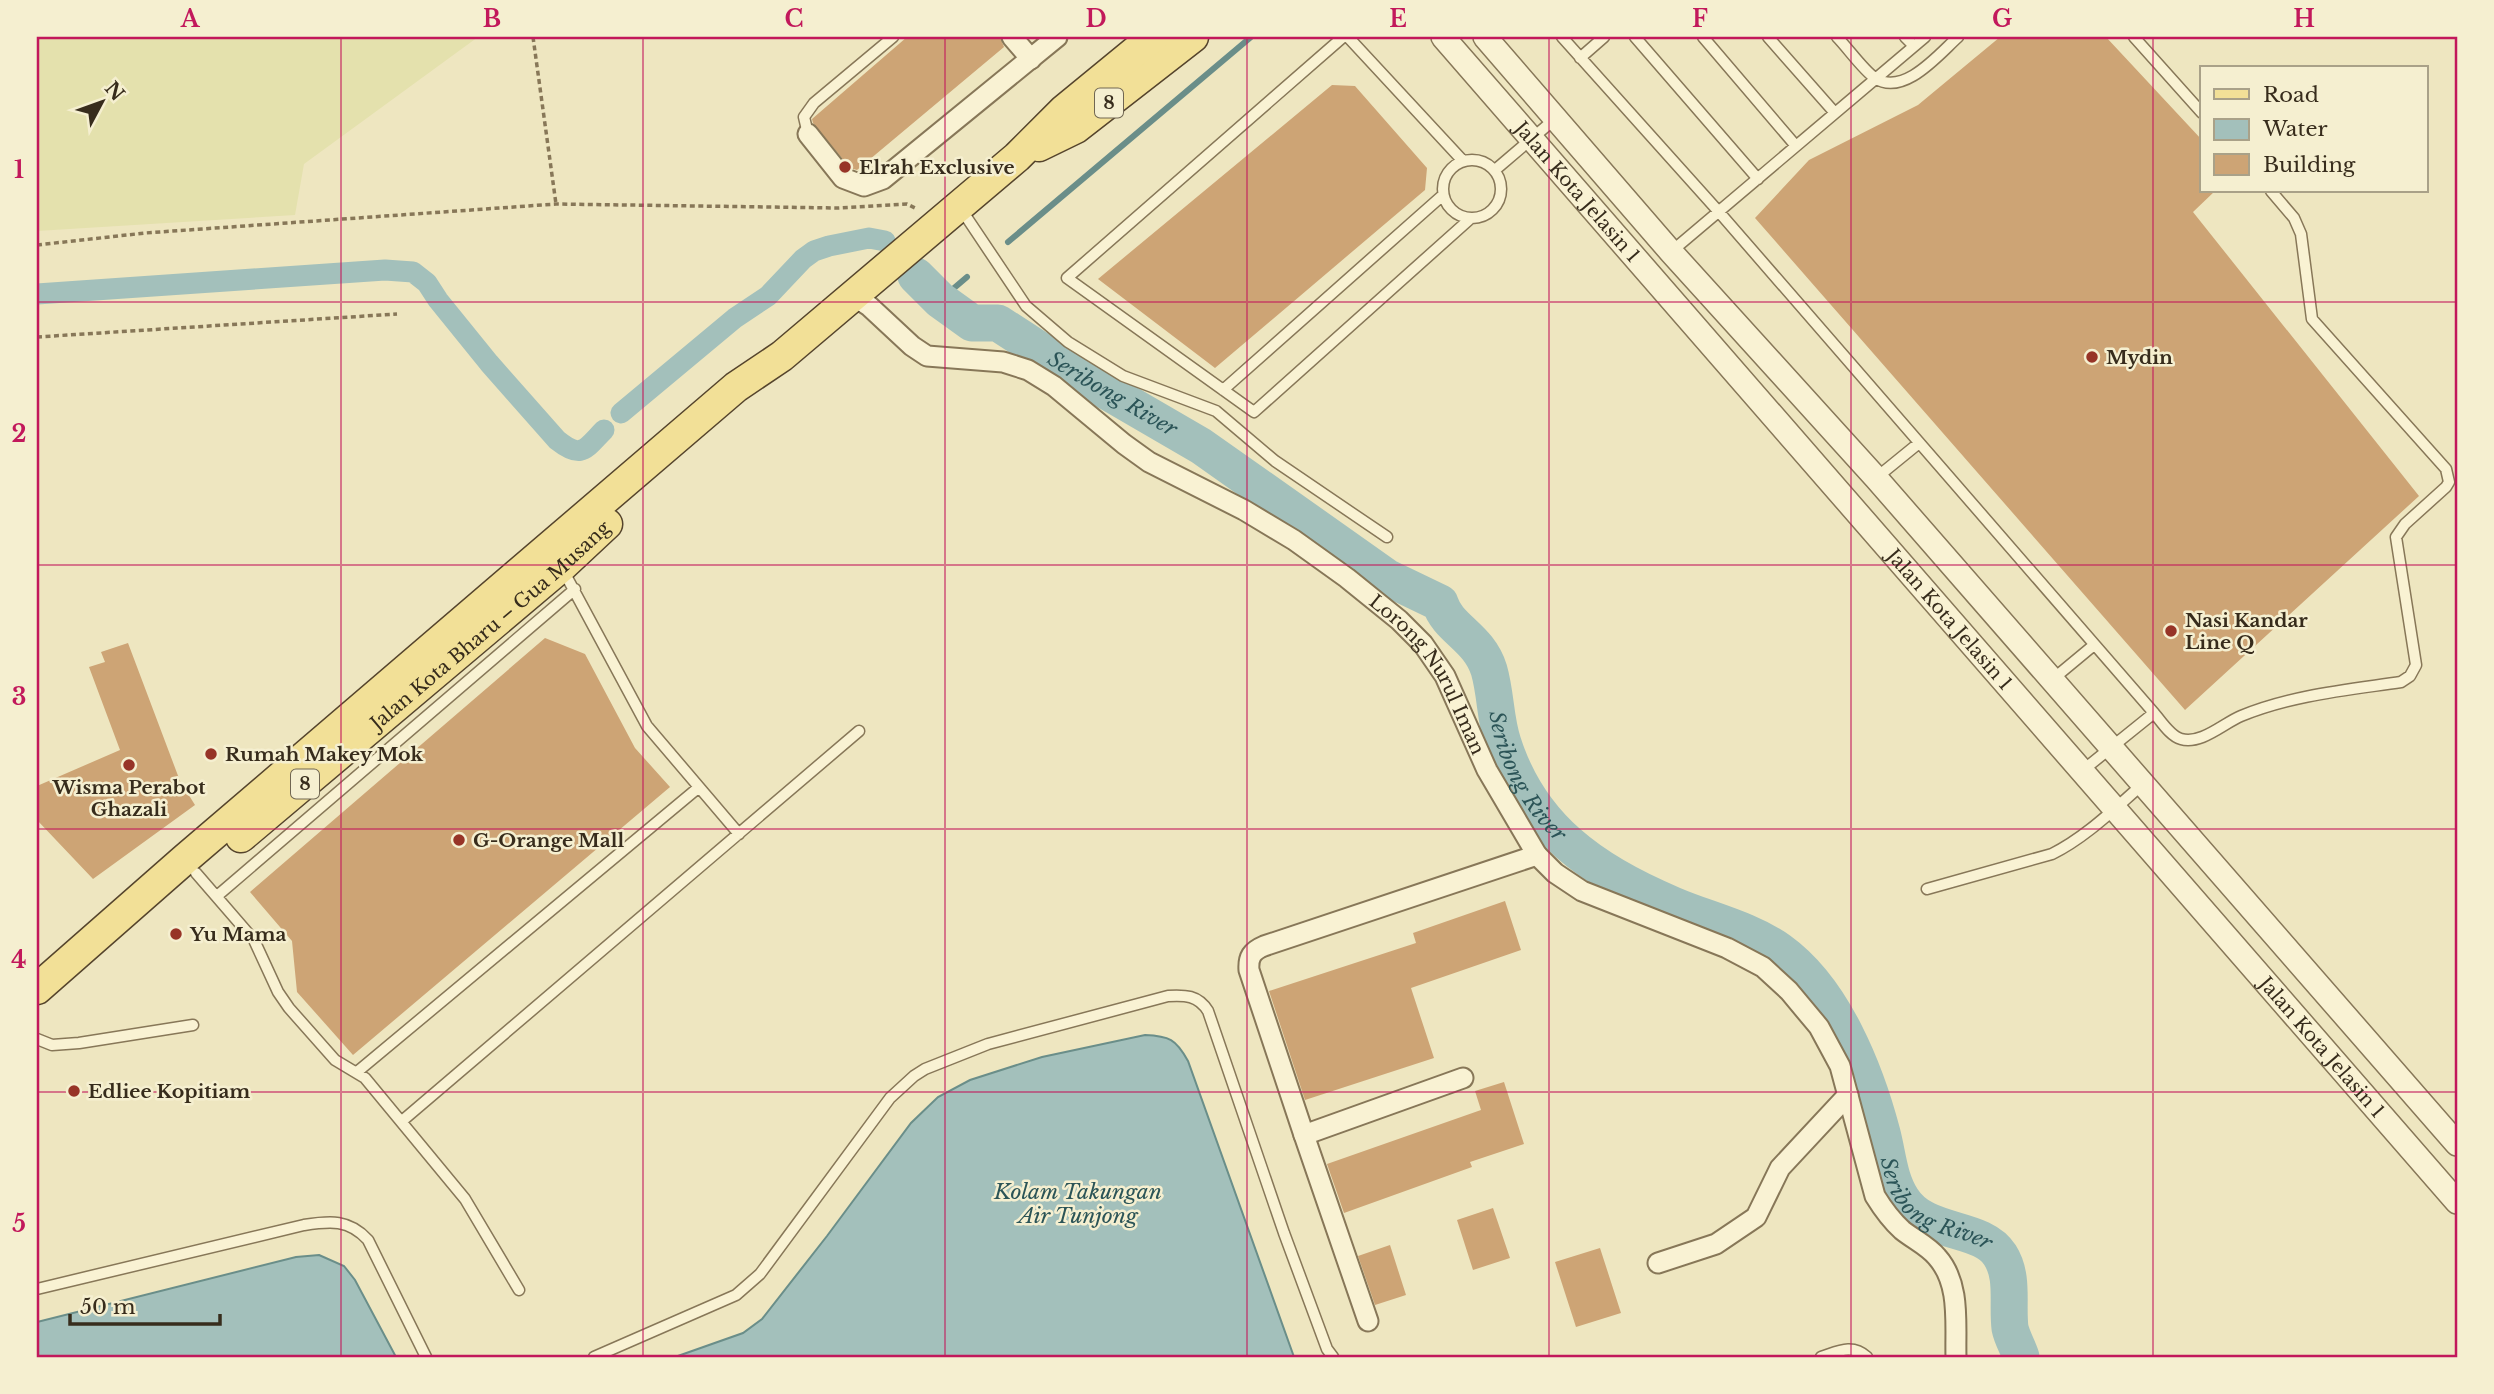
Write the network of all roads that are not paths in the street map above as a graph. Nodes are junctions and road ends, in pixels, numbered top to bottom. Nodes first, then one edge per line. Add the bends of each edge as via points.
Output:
1 (893, 37) edge
2 (1012, 37) edge
3 (1057, 37) edge
4 (1153, 37) edge
5 (1193, 37) edge
6 (1346, 37) edge
7 (1443, 37) edge
8 (1485, 37) edge
9 (1562, 37) edge
10 (1604, 37) edge
11 (1636, 37) edge
12 (1703, 37) edge
13 (1768, 37) edge
14 (1837, 37) edge
15 (1905, 37) edge
16 (1925, 37) edge
17 (1958, 37) edge
18 (2134, 37) edge
19 (1914, 47) junction
20 (1580, 58) junction
21 (1031, 59) junction
22 (1875, 79) junction
23 (2200, 111) edge
24 (1835, 113) junction
25 (1557, 117) junction
26 (808, 135) joint
27 (1532, 139) junction
28 (1796, 146) junction
29 (1017, 157) junction
30 (1463, 161) junction
31 (1495, 170) junction
32 (1758, 179) junction
33 (2271, 192) edge
34 (1443, 195) junction
35 (958, 205) junction
36 (1719, 212) junction
37 (1471, 218) junction
38 (1671, 252) junction
39 (852, 295) junction
40 (1223, 390) junction
41 (1919, 443) junction
42 (1876, 478) junction
43 (1387, 537) dead end
44 (561, 569) junction
45 (520, 604) junction
46 (2094, 645) junction
47 (2052, 679) junction
48 (2154, 713) junction
49 (859, 731) dead end
50 (2110, 747) junction
51 (2082, 771) junction
52 (2143, 784) junction
53 (698, 788) junction
54 (2114, 809) junction
55 (739, 834) junction
56 (1537, 855) junction
57 (197, 873) junction
58 (1927, 889) dead end
59 (217, 896) junction
60 (82, 952) junction
61 (37, 989) edge
62 (193, 1025) dead end
63 (37, 1039) edge
64 (358, 1072) junction
65 (1463, 1078) dead end
66 (1848, 1095) junction
67 (402, 1121) junction
68 (1304, 1135) junction
69 (2457, 1144) edge
70 (2457, 1202) edge
71 (1658, 1263) dead end
72 (37, 1289) edge
73 (519, 1290) dead end
74 (1368, 1321) dead end
75 (426, 1357) edge
76 (594, 1357) edge
77 (1333, 1357) edge
78 (1821, 1357) edge
79 (1867, 1357) edge
80 (1956, 1357) edge

1 - 26 lane via 814,103 804,117
2 - 21 street
3 - 21 street
4 - 29 main road, Jalan Kota Bharu – Gua Musang / 8 via 1064,110
5 - 29 main road, Jalan Kota Bharu – Gua Musang / 8 via 1076,128
6 - 30 lane
6 - 40 lane via 1067,278
7 - 27 street, Jalan Kota Jelasin 1
8 - 25 street, Jalan Kota Jelasin 1
9 - 20 lane
10 - 20 lane
11 - 32 lane
12 - 28 lane
13 - 24 lane
14 - 22 lane
15 - 19 lane
16 - 19 lane
17 - 22 lane via 1915,77 1894,83
18 - 23 lane
19 - 22 lane
20 - 36 lane
21 - 26 street via 883,179 863,186 843,178
22 - 24 lane
24 - 28 lane
25 - 27 lane
25 - 38 street, Jalan Kota Jelasin 1
27 - 31 lane
27 - 51 street, Jalan Kota Jelasin 1
28 - 32 lane
29 - 35 main road, Jalan Kota Bharu – Gua Musang / 8
30 - 31 lane via 1480,160
30 - 34 lane via 1445,178
31 - 37 lane via 1500,198 1489,213
32 - 36 lane
33 - 48 lane via 2294,218 2301,234 2312,319 2446,469 2446,487 2396,537 2416,665 2401,682 2283,700 2196,739 2181,739
34 - 37 lane via 1453,211
34 - 40 lane
35 - 39 main road, Jalan Kota Bharu – Gua Musang / 8
35 - 43 lane via 1026,306 1068,342 1123,376 1216,411 1275,461
36 - 38 lane
36 - 41 lane
37 - 40 lane via 1254,412
38 - 42 street, Jalan Kota Jelasin 1
39 - 44 main road, Jalan Kota Bharu – Gua Musang / 8 via 782,356 764,380
39 - 56 street, Lorong Nurul Iman via 927,356 1003,362 1028,370 1149,462 1294,540 1399,620 1445,676 1487,770
41 - 42 lane
41 - 46 lane
42 - 47 street, Jalan Kota Jelasin 1
44 - 45 main road, Jalan Kota Bharu – Gua Musang / 8
44 - 53 lane via 642,717
45 - 57 main road, Jalan Kota Bharu – Gua Musang / 8
45 - 59 lane
45 - 60 main road, Jalan Kota Bharu – Gua Musang / 8 via 174,867
46 - 47 lane
46 - 48 lane
47 - 50 street, Jalan Kota Jelasin 1
48 - 50 lane
49 - 55 lane
50 - 51 lane
50 - 52 street, Jalan Kota Jelasin 1
51 - 54 street, Jalan Kota Jelasin 1
52 - 54 lane
52 - 69 street, Jalan Kota Jelasin 1
53 - 55 lane
53 - 64 lane
54 - 58 lane via 2052,854
54 - 70 street, Jalan Kota Jelasin 1
55 - 67 lane
56 - 66 street, Lorong Nurul Iman via 1582,891 1727,948 1763,967 1819,1027 1840,1066
56 - 68 street via 1251,954 1249,970
57 - 59 lane
57 - 60 main road, Jalan Kota Bharu – Gua Musang / 8
59 - 64 lane via 254,940 289,1008 341,1066
60 - 61 main road, Jalan Kota Bharu – Gua Musang / 8
62 - 63 lane via 79,1043 52,1045
64 - 67 lane
65 - 68 street
66 - 71 street via 1780,1168 1756,1217 1716,1244
66 - 80 street, Lorong Nurul Iman via 1875,1196 1885,1213 1937,1256 1948,1273 1954,1290
67 - 73 lane via 465,1199
68 - 74 street
72 - 75 lane via 331,1220 354,1226 368,1240
76 - 77 lane via 747,1287 890,1098 925,1069 1026,1032 1182,995 1194,998 1208,1011 1284,1233
78 - 79 lane via 1857,1349

